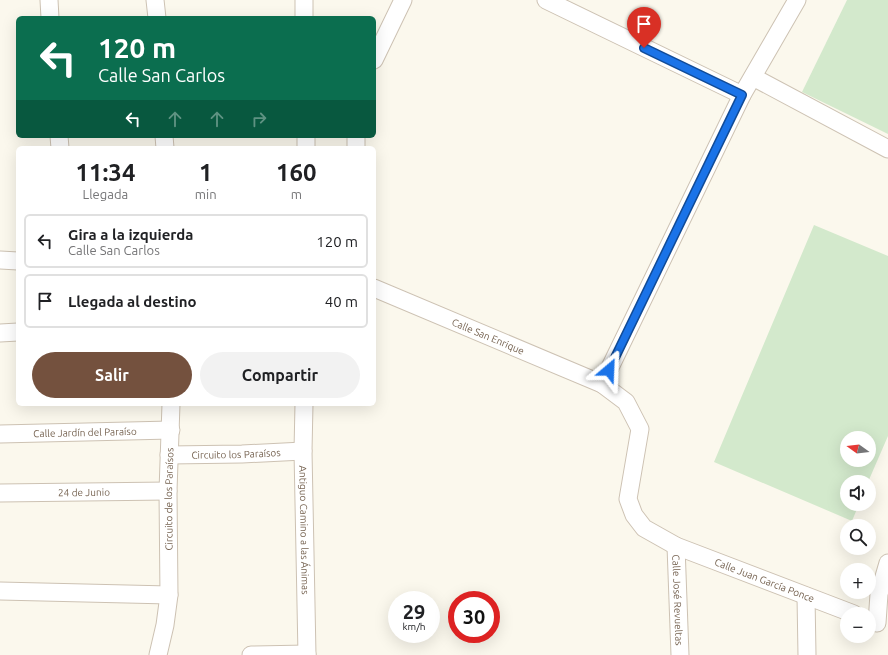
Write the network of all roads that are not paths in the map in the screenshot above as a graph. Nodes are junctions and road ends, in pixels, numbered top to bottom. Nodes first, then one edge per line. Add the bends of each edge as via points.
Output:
1 (49, 0) edge
2 (155, 0) edge
3 (304, 0) edge
4 (403, 0) edge
5 (546, 0) edge
6 (797, 0) edge
7 (50, 16) edge
8 (157, 16) edge
9 (304, 16) edge
10 (376, 56) edge
11 (753, 77) junction
12 (742, 95) junction
13 (888, 149) edge
14 (0, 260) edge
15 (16, 261) edge
16 (376, 289) edge
17 (0, 332) edge
18 (16, 332) edge
19 (602, 384) junction
20 (171, 406) edge
21 (304, 406) edge
22 (171, 430) junction
23 (0, 434) edge
24 (303, 451) junction
25 (169, 455) junction
26 (168, 491) junction
27 (0, 493) edge
28 (676, 546) junction
29 (888, 564) edge
30 (0, 591) edge
31 (169, 595) junction
32 (806, 596) junction
33 (840, 609) edge
34 (878, 623) edge
35 (158, 655) edge
36 (251, 655) edge
37 (307, 655) edge
38 (680, 655) edge
39 (807, 655) edge

1 - 7 street
2 - 8 street
3 - 9 street
4 - 10 street
5 - 12 street
6 - 11 street
11 - 12 street
11 - 13 street
12 - 19 street
14 - 15 street
16 - 19 street, Calle San Enrique
17 - 18 street
19 - 28 street, Calle San Enrique via 626,402 640,429 628,499 634,515 644,528
20 - 22 street, Circuito de los Paraísos
21 - 24 street, Antiguo Camino a las Ánimas
22 - 23 street, Calle Jardín del Paraíso
22 - 25 street, Circuito de los Paraísos
24 - 25 street, Circuito los Paraísos
24 - 37 street, Antiguo Camino a las Ánimas
25 - 26 street, Circuito de los Paraísos
26 - 27 street, 24 de Junio
26 - 31 street, Circuito de los Paraísos
28 - 32 street, Calle Juan García Ponce
28 - 38 street, Calle José Revueltas
29 - 34 street via 879,594
30 - 31 street
31 - 35 street, Circuito de los Paraísos
32 - 33 street, Calle Juan García Ponce
32 - 39 street
36 - 37 street

